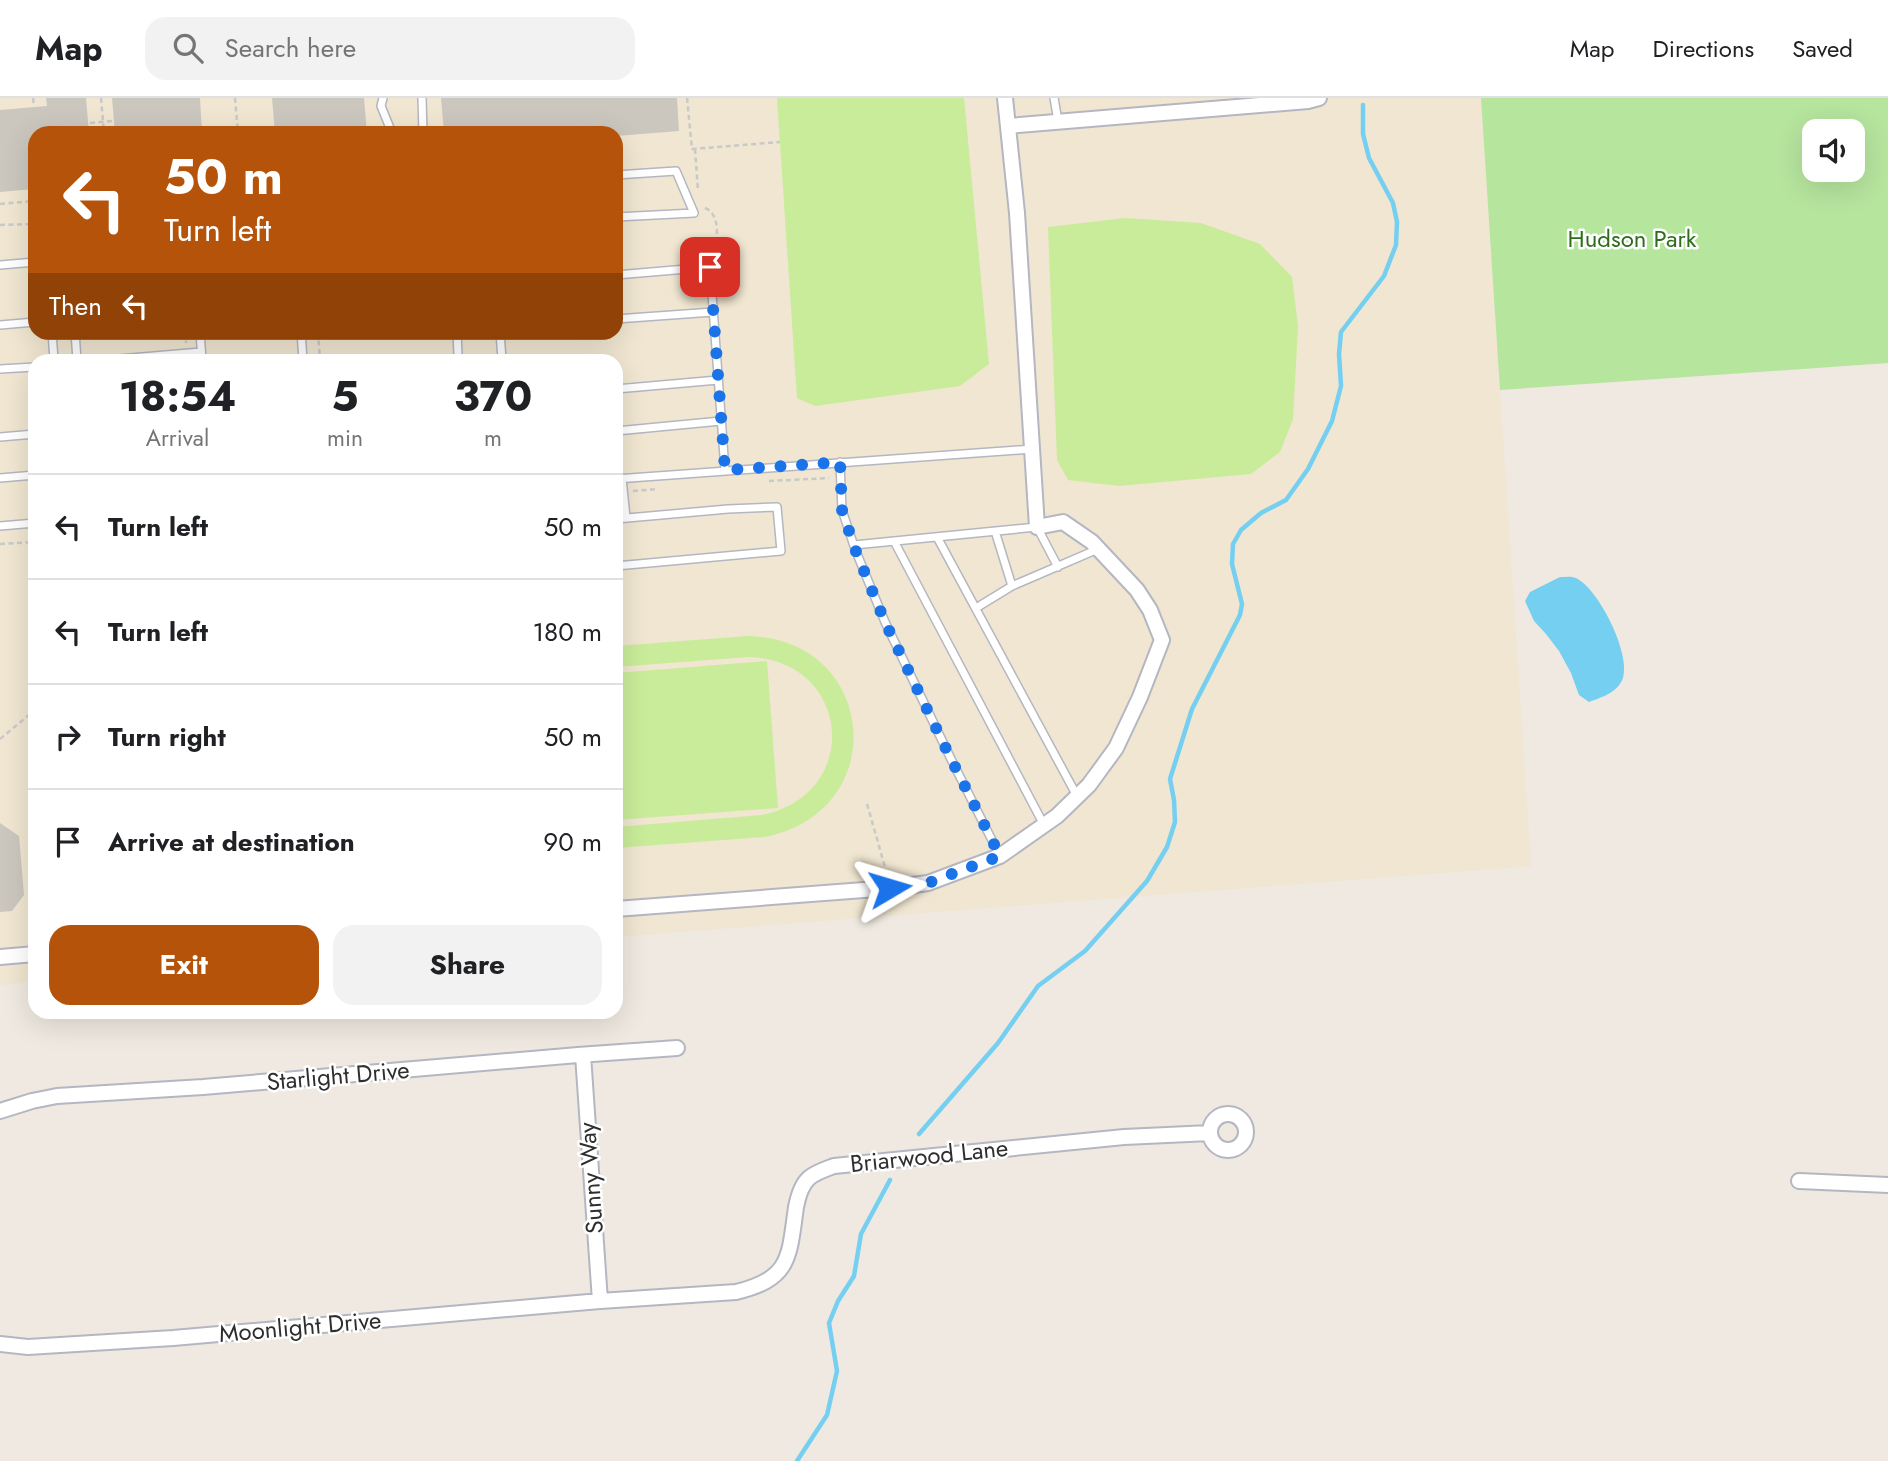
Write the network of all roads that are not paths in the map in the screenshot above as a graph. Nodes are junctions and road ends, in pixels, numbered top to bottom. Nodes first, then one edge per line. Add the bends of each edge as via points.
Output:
1 (383, 98) edge
2 (422, 98) edge
3 (1005, 98) edge
4 (1054, 98) edge
5 (1319, 98) edge
6 (1058, 122) junction
7 (389, 126) edge
8 (423, 126) edge
9 (1008, 126) junction
10 (623, 175) edge
11 (623, 217) edge
12 (28, 263) edge
13 (0, 265) edge
14 (623, 274) edge
15 (713, 313) junction
16 (623, 319) edge
17 (28, 323) edge
18 (0, 325) edge
19 (28, 367) edge
20 (0, 369) edge
21 (718, 380) junction
22 (623, 388) edge
23 (721, 421) junction
24 (623, 430) edge
25 (28, 435) edge
26 (0, 437) edge
27 (1033, 449) junction
28 (840, 462) junction
29 (725, 470) junction
30 (28, 476) edge
31 (0, 478) edge
32 (623, 479) edge
33 (623, 492) edge
34 (623, 518) edge
35 (626, 518) junction
36 (28, 524) edge
37 (0, 526) edge
38 (1037, 527) junction
39 (995, 531) junction
40 (937, 537) junction
41 (894, 541) junction
42 (853, 545) junction
43 (1098, 549) junction
44 (623, 565) edge
45 (1058, 566) junction
46 (1012, 586) junction
47 (975, 608) junction
48 (1077, 797) junction
49 (1044, 825) junction
50 (1000, 856) junction
51 (623, 908) edge
52 (28, 955) edge
53 (0, 957) edge
54 (677, 1048) dead end
55 (583, 1055) junction
56 (0, 1111) edge
57 (1210, 1133) dead end
58 (1799, 1181) dead end
59 (1888, 1185) edge
60 (600, 1301) junction
61 (0, 1344) edge

1 - 7 lane via 381,106
2 - 8 lane
3 - 9 street
4 - 6 lane
5 - 6 street
6 - 9 street
9 - 27 street
10 - 11 lane via 676,171 694,213
12 - 13 lane
14 - 15 lane via 710,267
15 - 16 lane
15 - 21 lane
17 - 18 lane
19 - 20 lane
21 - 22 lane
21 - 23 lane
23 - 24 lane
23 - 29 lane
25 - 26 lane
27 - 28 lane
27 - 38 street
28 - 29 lane
28 - 42 lane via 842,510
29 - 32 lane
30 - 31 lane
33 - 35 lane
34 - 35 lane
35 - 44 lane via 777,507 781,551
36 - 37 lane
38 - 39 lane
38 - 43 street via 1063,522
38 - 45 lane
39 - 40 lane
39 - 46 lane
40 - 41 lane
40 - 47 lane
41 - 42 lane
41 - 49 lane
42 - 50 lane via 885,622
43 - 45 lane
43 - 48 street via 1150,610 1161,640 1116,748
45 - 46 lane
46 - 47 lane
47 - 48 lane
48 - 49 street
49 - 50 street
50 - 51 street via 928,883
52 - 53 street
54 - 55 street, Starlight Drive
55 - 56 street, Starlight Drive via 57,1096
55 - 60 street, Sunny Way
57 - 60 street, Briarwood Lane via 1124,1137 834,1166 807,1180 798,1196 789,1254 774,1277 736,1292
58 - 59 street
60 - 61 street, Moonlight Drive via 173,1338 28,1347

